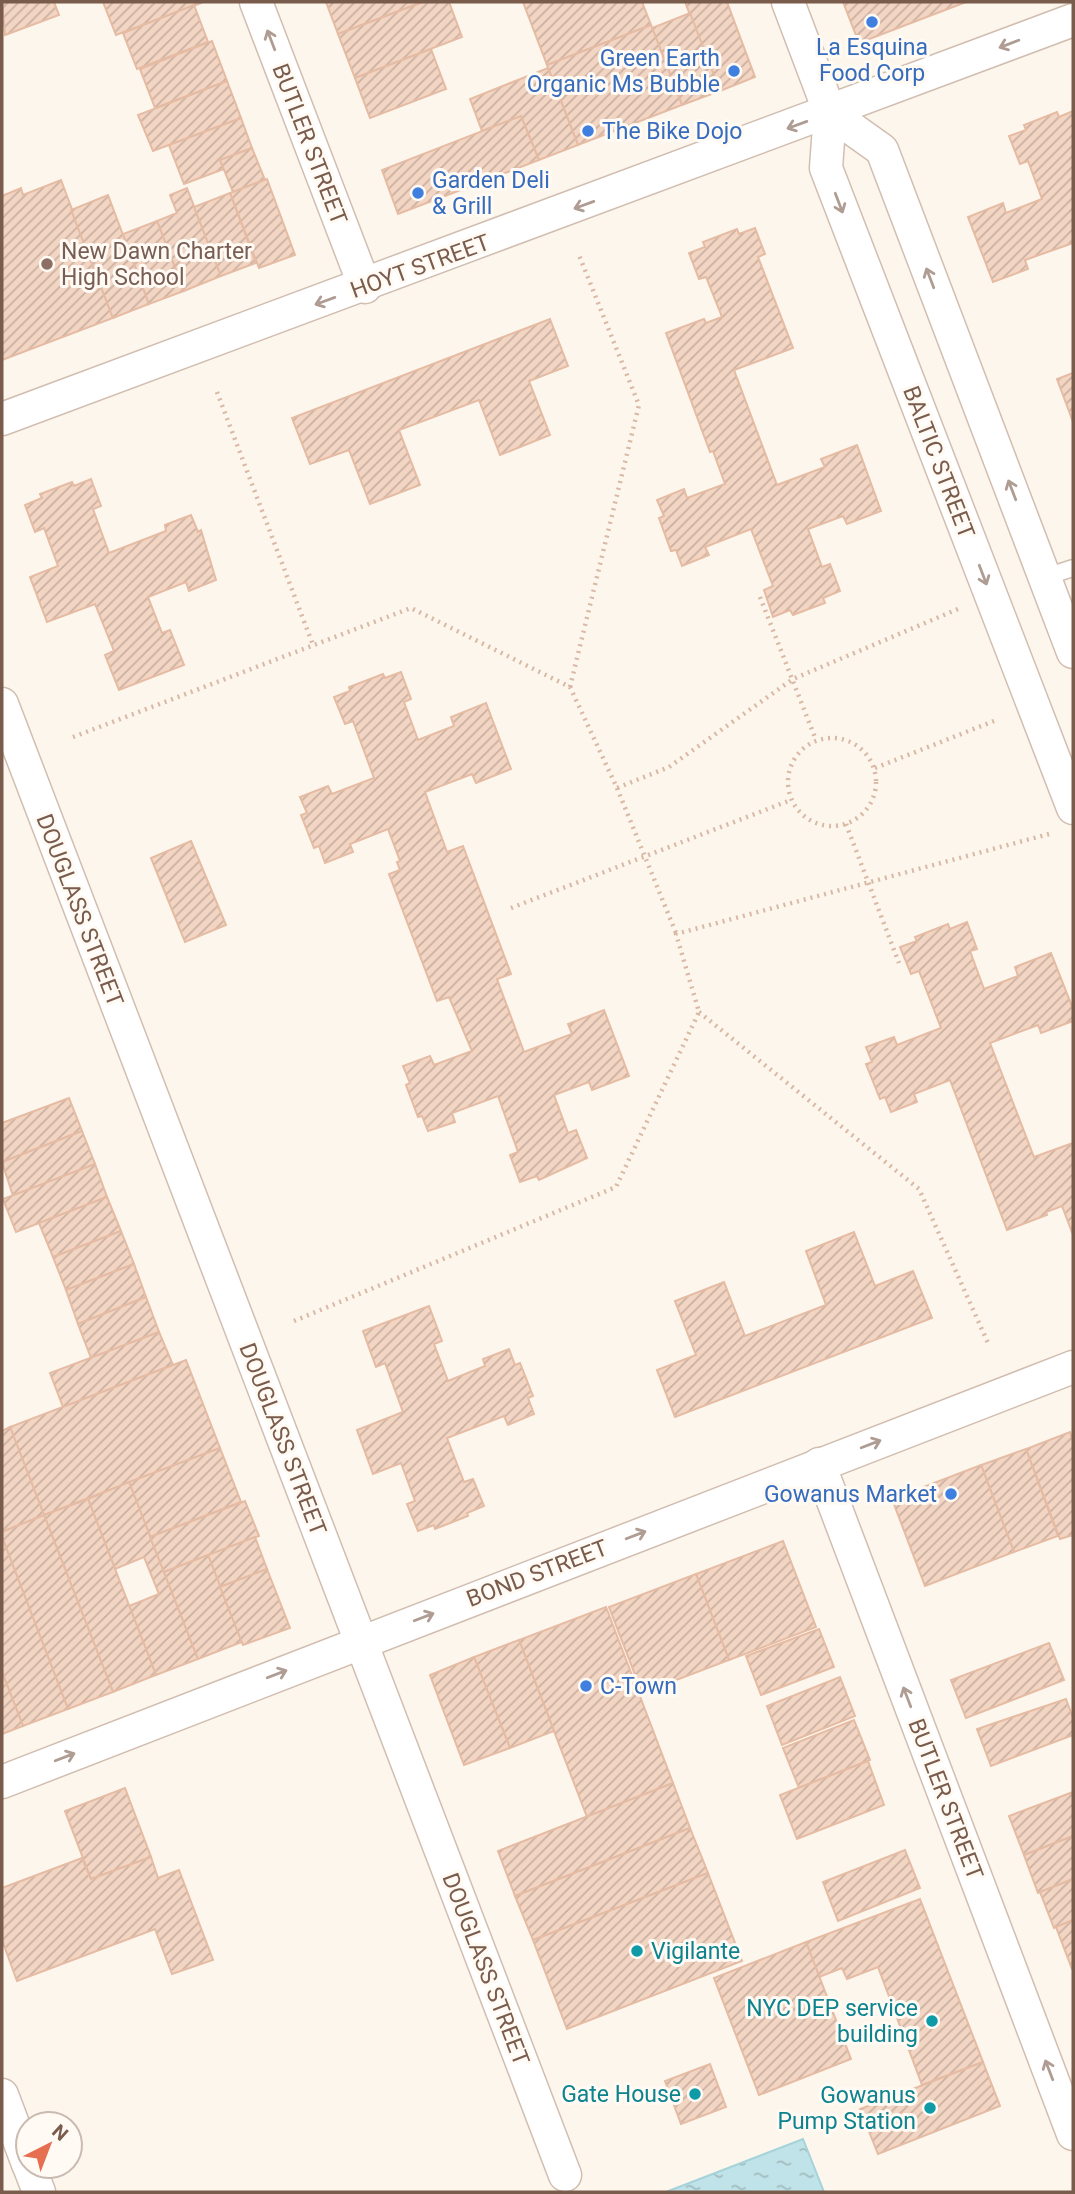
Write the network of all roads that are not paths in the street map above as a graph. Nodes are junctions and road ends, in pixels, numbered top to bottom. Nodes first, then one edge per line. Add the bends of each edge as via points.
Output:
1 (256, 2) edge
2 (788, 2) edge
3 (1073, 20) edge
4 (830, 113) junction
5 (365, 287) junction
6 (2, 419) edge
7 (1059, 572) edge
8 (1073, 652) edge
9 (2, 704) edge
10 (1073, 808) edge
11 (1073, 1367) edge
12 (819, 1464) junction
13 (360, 1642) junction
14 (2, 1782) edge
15 (2, 2095) edge
16 (14, 2127) edge
17 (1073, 2134) edge
18 (565, 2175) dead end

5 -> 1 street, BUTLER STREET
2 - 4 street, BALTIC STREET
3 -> 4 street, HOYT STREET
4 -> 5 street, HOYT STREET
7 -> 4 street via 882,150
4 -> 10 street, BALTIC STREET via 826,168
5 -> 6 street, HOYT STREET
7 - 8 street
9 - 13 street, DOUGLASS STREET
12 -> 11 street, BOND STREET
13 -> 12 street, BOND STREET
17 -> 12 street, BUTLER STREET
14 -> 13 street, BOND STREET
13 - 18 street, DOUGLASS STREET
15 - 16 street

